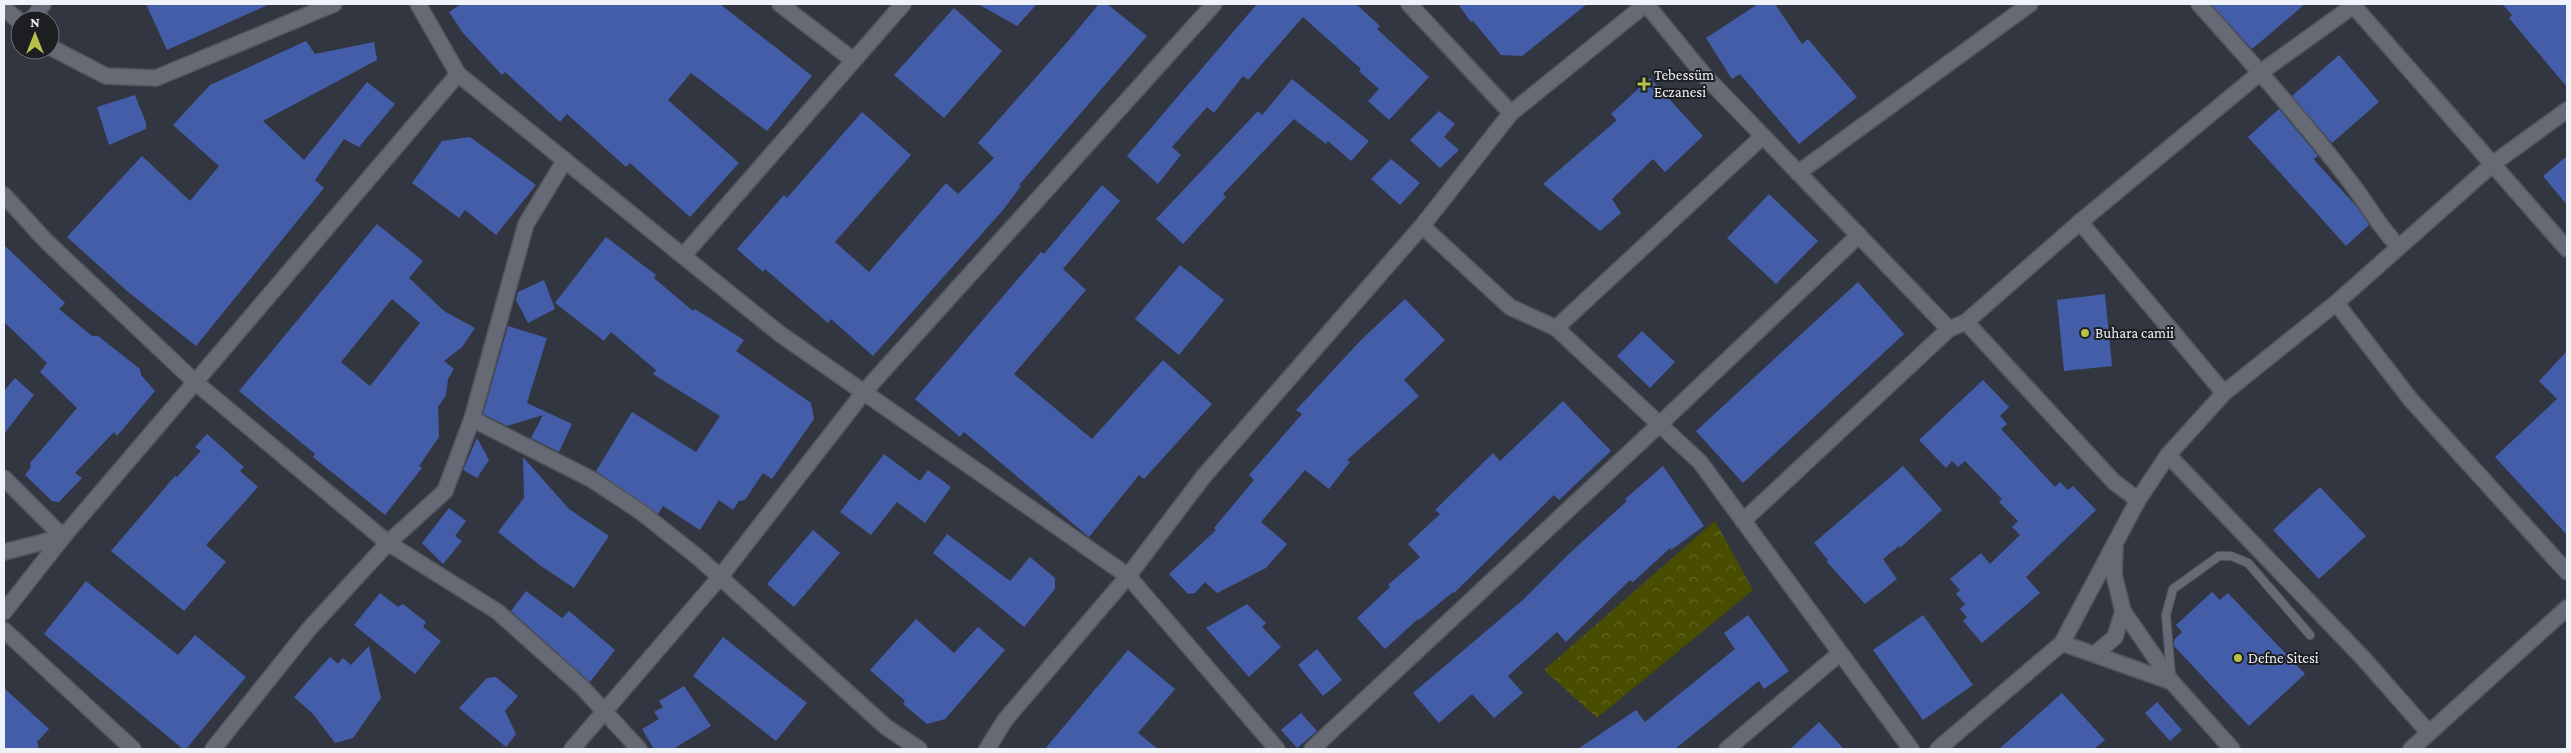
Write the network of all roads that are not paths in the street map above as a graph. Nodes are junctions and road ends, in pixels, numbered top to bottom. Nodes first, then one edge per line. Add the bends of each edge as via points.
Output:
1 (334, 4) edge
2 (418, 4) edge
3 (780, 4) edge
4 (903, 4) edge
5 (1214, 4) edge
6 (1409, 4) edge
7 (1646, 4) edge
8 (2030, 4) edge
9 (2199, 4) edge
10 (2352, 5) edge
11 (60, 52) edge
12 (854, 60) junction
13 (2261, 72) junction
14 (458, 74) junction
15 (2567, 110) edge
16 (1511, 113) junction
17 (1763, 136) junction
18 (565, 160) junction
19 (2494, 163) junction
20 (1798, 173) junction
21 (4, 195) edge
22 (2080, 222) junction
23 (1422, 226) junction
24 (1858, 235) junction
25 (2399, 247) junction
26 (2567, 248) edge
27 (683, 256) junction
28 (2336, 303) junction
29 (1966, 322) junction
30 (1556, 328) junction
31 (1950, 329) junction
32 (195, 382) junction
33 (864, 392) junction
34 (2224, 393) junction
35 (472, 419) junction
36 (1661, 423) junction
37 (2168, 455) junction
38 (4, 478) edge
39 (2138, 500) junction
40 (1743, 521) junction
41 (63, 537) junction
42 (388, 542) junction
43 (2115, 543) junction
44 (4, 552) edge
45 (2567, 572) edge
46 (1128, 576) junction
47 (720, 577) junction
48 (2567, 608) edge
49 (2123, 611) junction
50 (4, 612) edge
51 (4, 630) edge
52 (2310, 635) dead end
53 (2062, 643) junction
54 (1839, 654) junction
55 (2095, 654) junction
56 (2172, 682) junction
57 (604, 711) junction
58 (2429, 733) junction
59 (133, 749) edge
60 (213, 749) edge
61 (572, 749) edge
62 (640, 749) edge
63 (919, 749) edge
64 (987, 749) edge
65 (1277, 749) edge
66 (1312, 749) edge
67 (1727, 749) edge
68 (1911, 749) edge
69 (1938, 749) edge
70 (2232, 749) edge
71 (2411, 749) edge

1 - 11 street via 156,78 106,76
2 - 14 street
3 - 12 street
4 - 12 street
5 - 33 street
6 - 16 street
7 - 16 street
7 - 17 street via 1704,76
8 - 20 street
9 - 13 street
10 - 13 street
10 - 19 street
12 - 27 street
13 - 22 street
13 - 25 street
14 - 18 street
14 - 32 street
15 - 19 street
16 - 23 street
17 - 20 street
17 - 30 street
18 - 27 street
18 - 35 street via 526,224
19 - 25 street
19 - 26 street
20 - 24 street
21 - 32 street via 46,241
22 - 29 street
22 - 34 street
23 - 30 street via 1510,307
23 - 46 street via 1204,476
24 - 31 street
24 - 36 street
25 - 28 street
27 - 33 street via 780,334
28 - 34 street
28 - 45 street via 2411,400
29 - 31 street
29 - 39 street via 2114,482
30 - 36 street
31 - 40 street
32 - 41 street
32 - 42 street
33 - 46 street
33 - 47 street
34 - 37 street
35 - 42 street via 445,492
35 - 47 street via 591,479 640,512
36 - 40 street via 1700,462
36 - 66 street
37 - 39 street
37 - 58 street via 2363,658
38 - 41 street
39 - 43 street
40 - 54 street
41 - 44 street
41 - 50 street
42 - 57 street via 498,612 582,687
42 - 60 street via 309,629
43 - 49 street via 2114,575
43 - 53 street
46 - 64 street via 1005,720
46 - 65 street
47 - 57 street
47 - 63 street via 886,727
48 - 58 street
49 - 55 street via 2115,637
49 - 56 street
51 - 59 street
52 - 56 lane via 2248,562 2219,556 2173,589 2166,615
53 - 55 street
53 - 69 street
54 - 67 street
54 - 68 street
55 - 56 street
56 - 70 street
57 - 61 street
57 - 62 street
58 - 71 street

